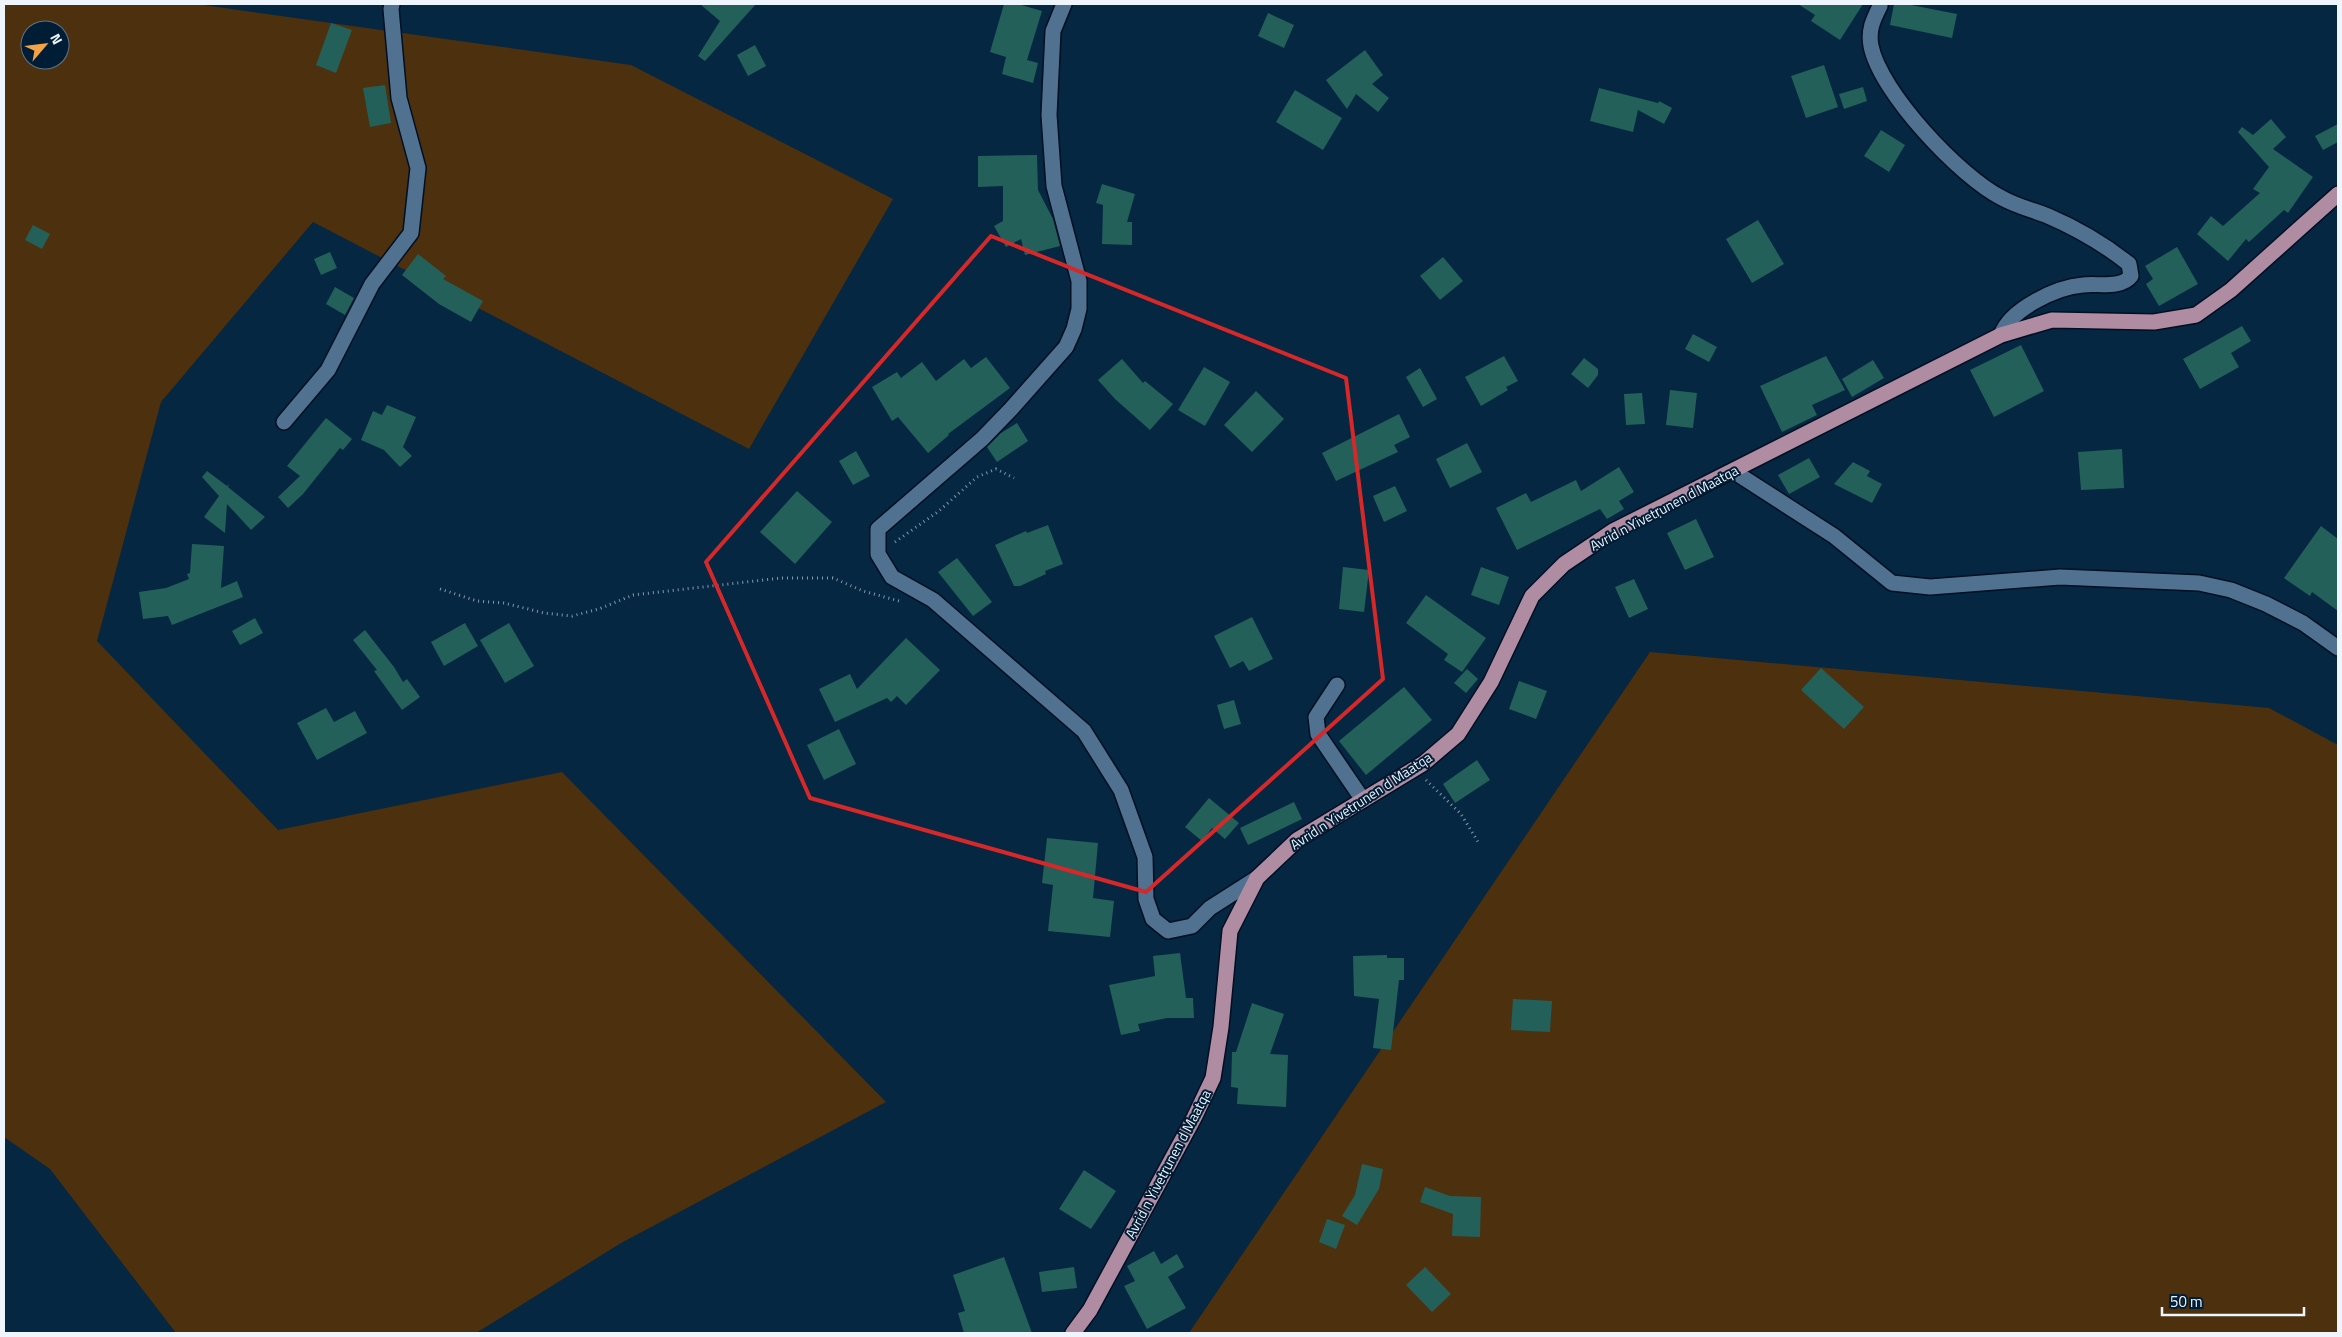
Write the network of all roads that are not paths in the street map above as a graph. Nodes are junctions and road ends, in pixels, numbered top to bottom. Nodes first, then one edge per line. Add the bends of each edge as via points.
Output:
1 (392, 4) edge
2 (1064, 4) edge
3 (1880, 6) dead end
4 (2338, 194) edge
5 (2001, 335) junction
6 (284, 422) dead end
7 (1733, 471) junction
8 (2338, 648) edge
9 (1337, 685) dead end
10 (1363, 800) junction
11 (1257, 878) junction
12 (1073, 1333) edge

1 - 6 street via 399,98 418,168 412,233 372,284 328,370
2 - 11 street via 1053,31 1049,116 1054,186 1078,281 1079,309 1074,329 1066,347 982,439 878,529 878,554 892,577 933,600 1084,731 1121,790 1145,857 1146,899 1153,920 1168,931 1192,926 1210,908
3 - 5 street via 1870,25 1876,65 1910,115 1964,172 2002,198 2086,235 2129,264 2132,271 2129,279 2119,283 2083,284 2048,295 2019,313 2003,328
4 - 5 main road, Avrid n Yivetṛunen d Maatqa via 2231,290 2196,315 2154,322 2052,320
5 - 7 main road, Avrid n Yivetṛunen d Maatqa
7 - 8 street via 1834,536 1892,583 1930,588 2060,577 2199,583 2231,590 2266,604 2303,623
7 - 10 main road, Avrid n Yivetṛunen d Maatqa via 1614,531 1564,564 1532,596 1491,682 1458,734 1416,768
9 - 10 street via 1316,717 1318,734
10 - 11 main road, Avrid n Yivetṛunen d Maatqa via 1296,840
11 - 12 main road, Avrid n Yivetṛunen d Maatqa via 1230,931 1213,1078 1090,1310

